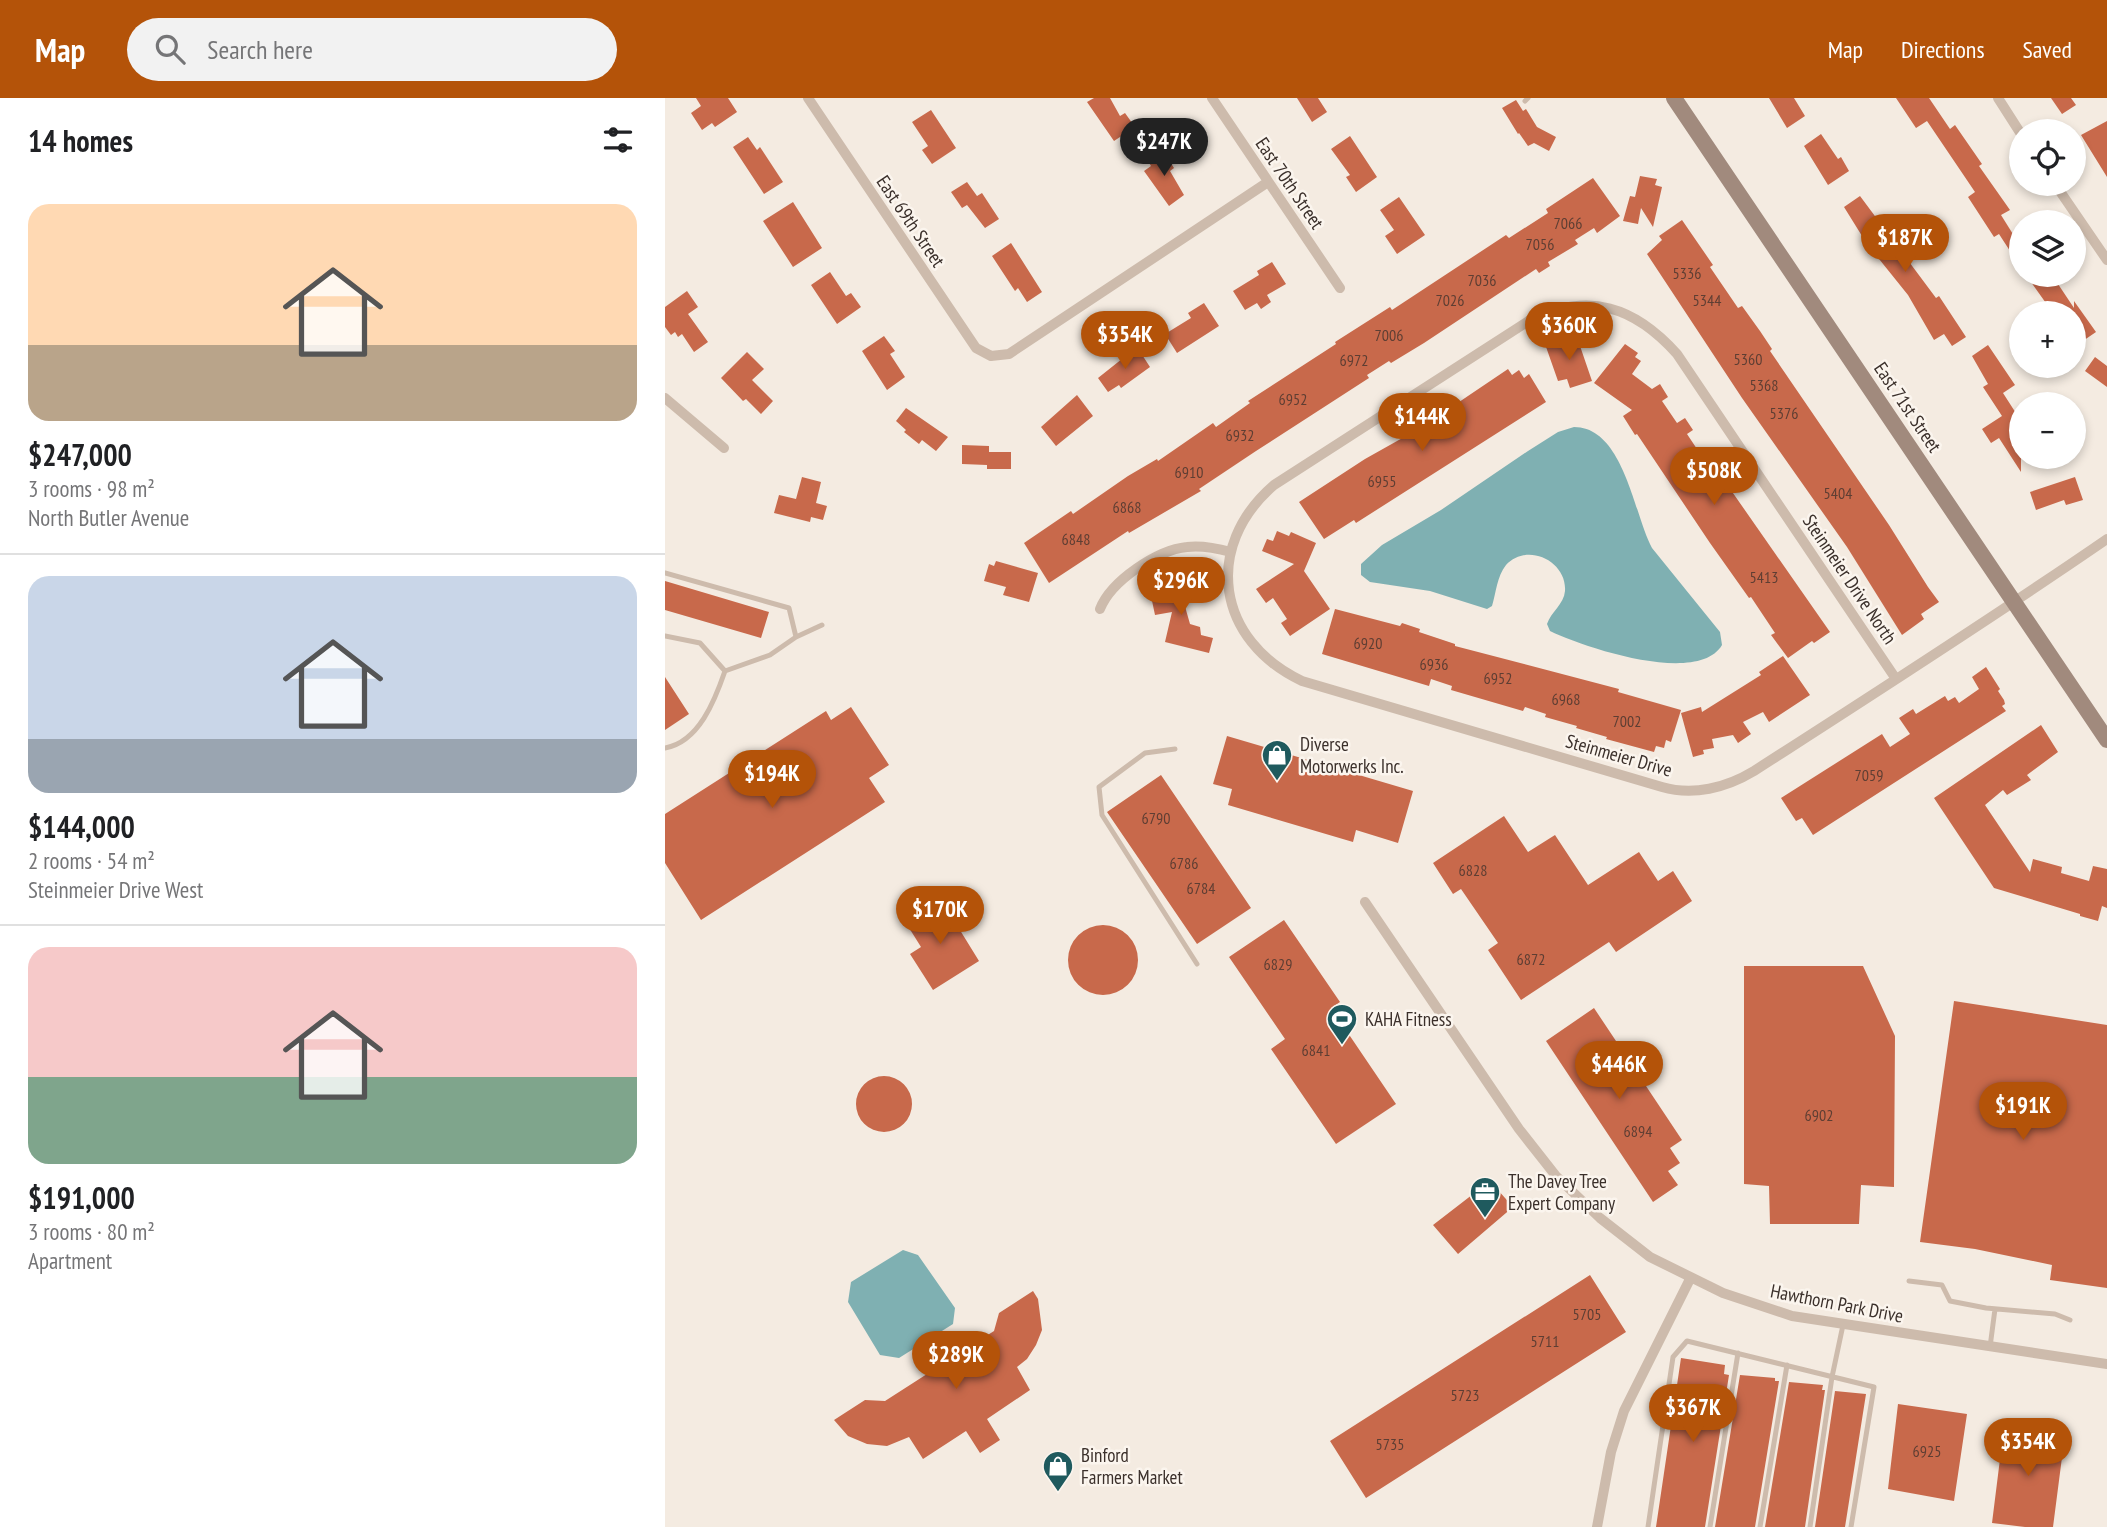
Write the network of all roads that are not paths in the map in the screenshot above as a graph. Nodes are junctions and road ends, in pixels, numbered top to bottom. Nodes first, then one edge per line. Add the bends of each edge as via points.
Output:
1 (808, 98) edge
2 (1212, 98) edge
3 (1674, 98) edge
4 (1998, 98) edge
5 (2011, 119) edge
6 (1268, 182) junction
7 (2063, 196) edge
8 (2107, 260) edge
9 (1340, 288) dead end
10 (665, 398) edge
11 (724, 448) dead end
12 (2107, 539) edge
13 (1231, 552) junction
14 (665, 573) edge
15 (2015, 602) junction
16 (1100, 609) dead end
17 (822, 625) dead end
18 (665, 636) edge
19 (796, 637) junction
20 (725, 671) junction
21 (1896, 679) junction
22 (2107, 740) edge
23 (665, 748) edge
24 (1175, 749) dead end
25 (1365, 902) dead end
26 (1197, 964) dead end
27 (1690, 1279) junction
28 (1909, 1282) dead end
29 (1995, 1309) junction
30 (2070, 1320) dead end
31 (1843, 1325) junction
32 (1990, 1347) junction
33 (1738, 1353) junction
34 (2107, 1364) edge
35 (1787, 1365) junction
36 (1832, 1377) junction
37 (1598, 1527) edge
38 (1648, 1527) edge
39 (1710, 1527) edge
40 (1760, 1527) edge
41 (1809, 1527) edge
42 (1850, 1527) edge

1 - 6 street, East 69th Street via 976,348 991,356 1009,354
2 - 6 street, East 70th Street
3 - 15 main road, East 71st Street
4 - 5 street
6 - 9 street, East 70th Street
7 - 8 street
10 - 11 street
12 - 15 street, Steinmeier Drive
13 - 16 street via 1190,546 1163,554 1115,586
13 - 21 street, Steinmeier Drive via 1229,589 1235,615 1248,640 1283,672 1668,789 1703,790 1742,778
13 - 21 street, Steinmeier Drive North via 1246,515 1275,485 1524,324 1570,307 1614,310 1653,329 1677,354
14 - 19 lane via 789,608
15 - 21 street, Steinmeier Drive
15 - 22 main road, East 71st Street
17 - 19 lane
18 - 20 lane via 700,643
19 - 20 lane via 770,656
20 - 23 lane via 697,730
24 - 26 lane via 1145,753 1099,787 1101,815
25 - 27 street, Hawthorn Park Drive via 1556,1176 1612,1228
27 - 31 street, Hawthorn Park Drive via 1769,1310
27 - 37 street via 1624,1411 1611,1452
28 - 29 lane via 1942,1285 1950,1301
29 - 30 lane via 2055,1314
29 - 32 lane
31 - 32 street, Hawthorn Park Drive
31 - 36 lane
32 - 34 street, Hawthorn Park Drive
33 - 35 lane
33 - 38 lane via 1687,1341 1673,1357
33 - 39 lane
35 - 36 lane
35 - 40 lane
36 - 41 lane
36 - 42 lane via 1874,1387

